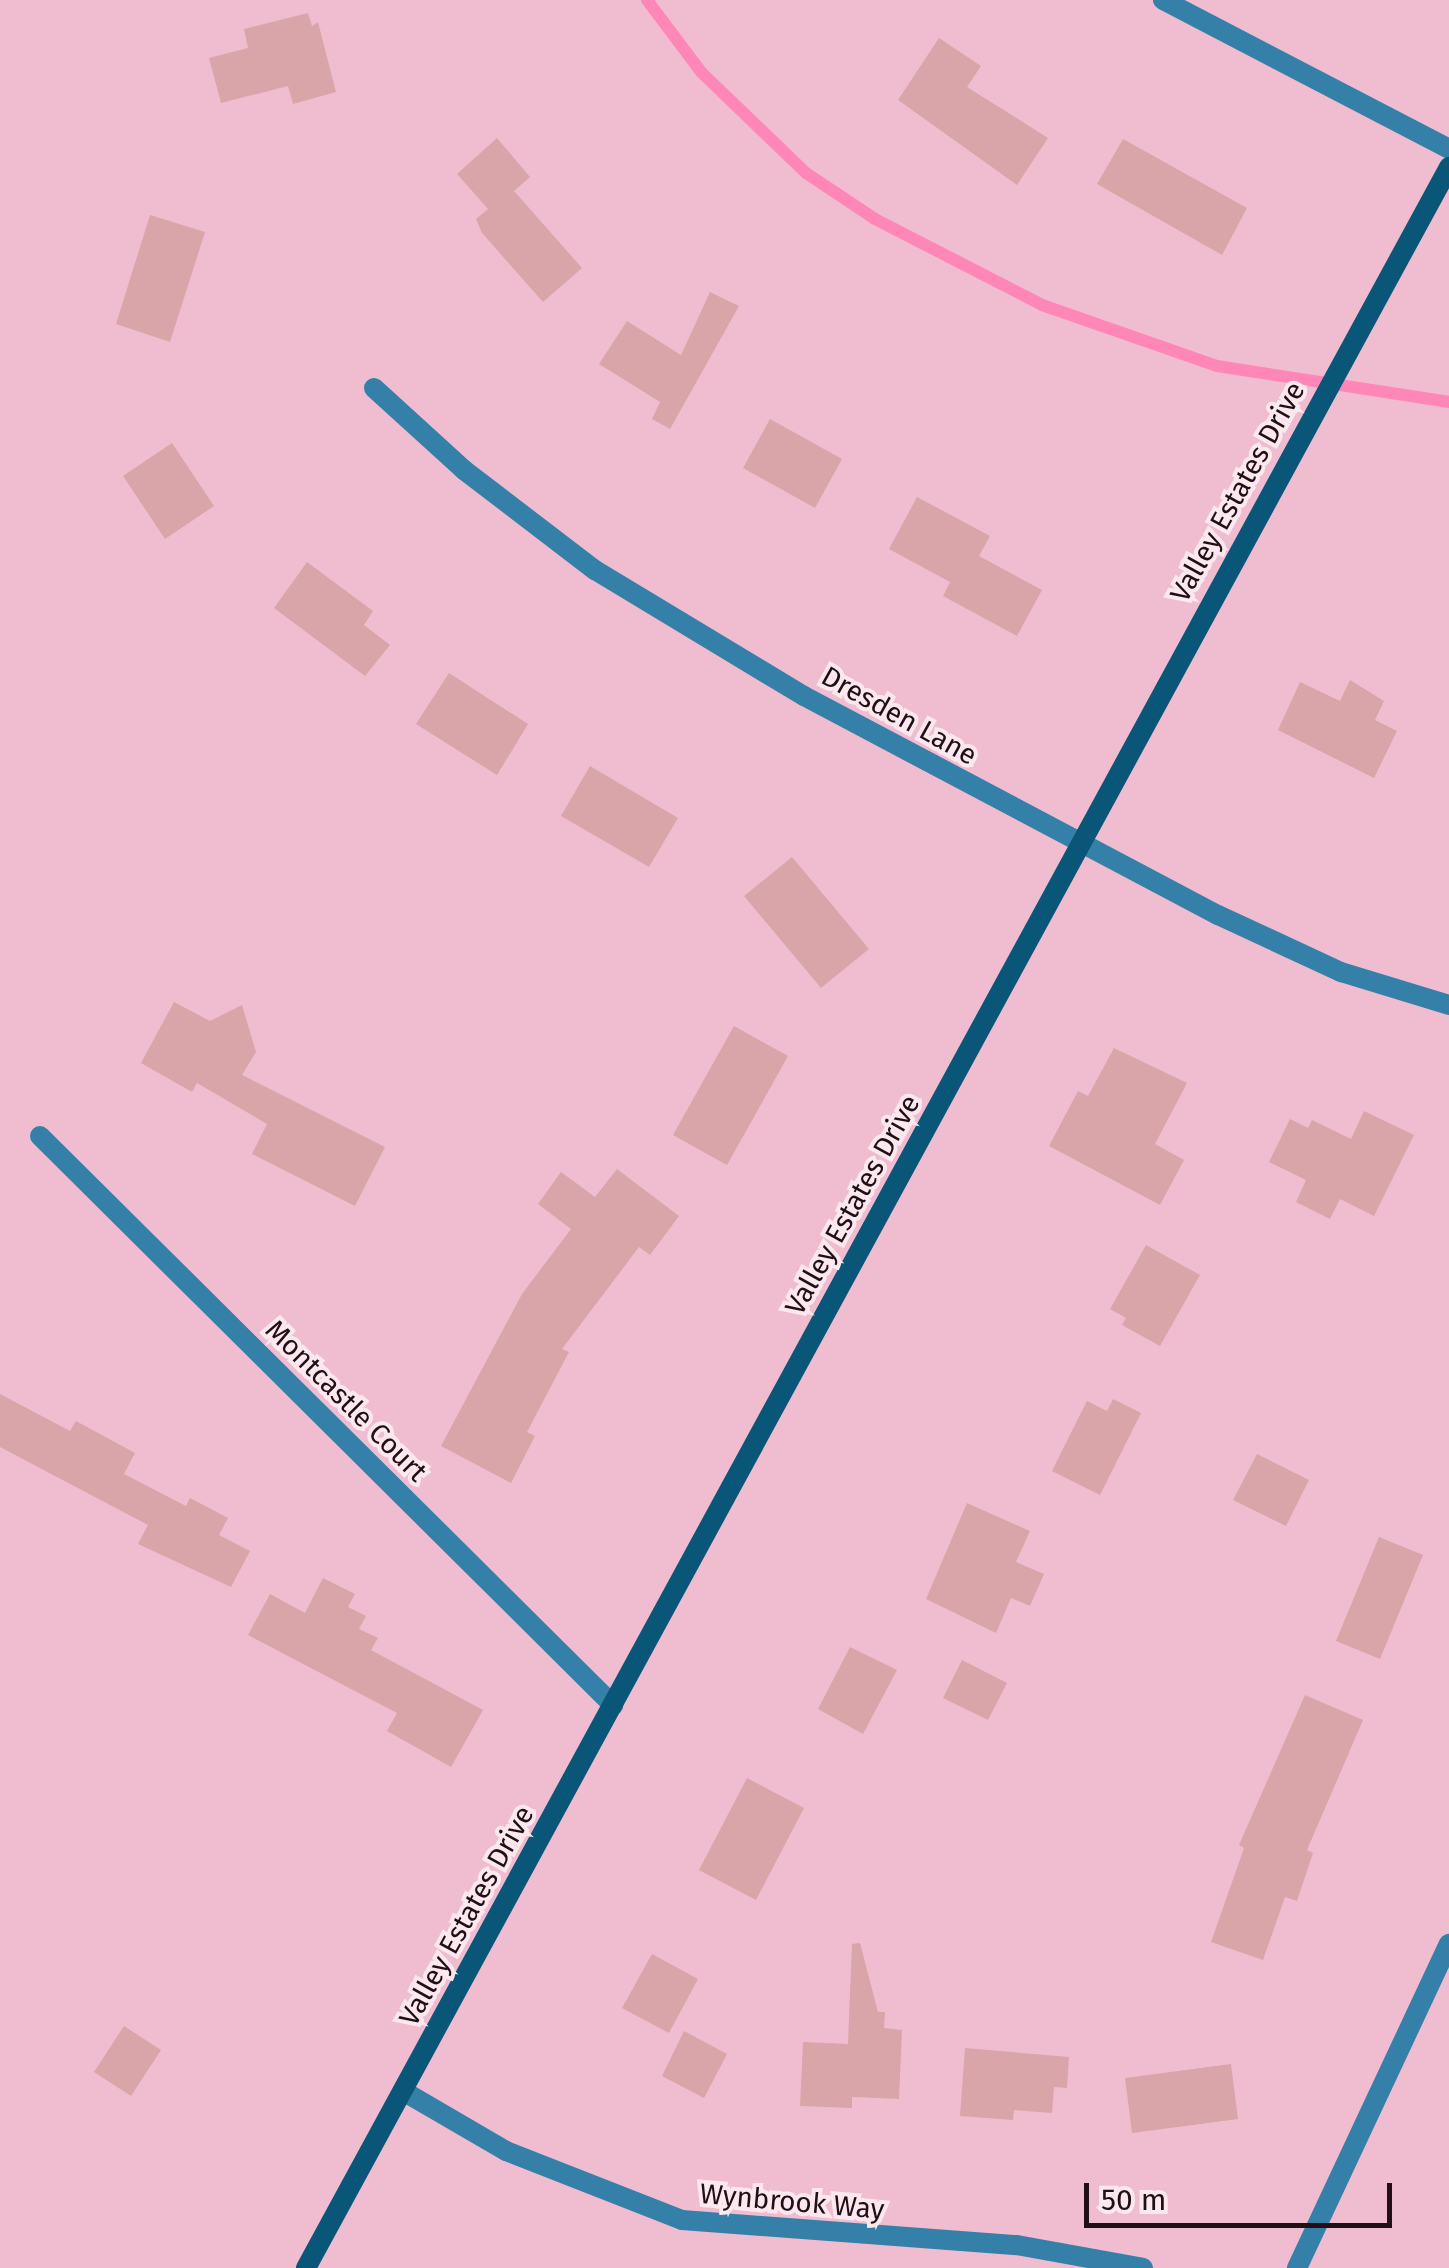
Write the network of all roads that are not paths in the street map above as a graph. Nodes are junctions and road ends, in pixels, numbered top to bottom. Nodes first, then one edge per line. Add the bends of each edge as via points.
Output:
1 (1163, 0) edge
2 (1449, 148) edge
3 (1449, 167) edge
4 (374, 388) dead end
5 (1079, 846) junction
6 (1449, 1004) edge
7 (40, 1136) dead end
8 (614, 1705) junction
9 (1449, 1944) edge
10 (403, 2091) junction
11 (306, 2268) edge
12 (1143, 2268) edge
13 (1297, 2268) edge

1 - 2 street
3 - 5 street, Valley Estates Drive
4 - 5 street, Dresden Lane via 464,470 595,570 804,696
5 - 6 street, Dresden Lane via 1341,972
5 - 8 street, Valley Estates Drive
7 - 8 street, Montcastle Court
8 - 10 street, Valley Estates Drive
9 - 13 street
10 - 11 street, Valley Estates Drive
10 - 12 street, Wynbrook Way via 506,2151 682,2220 1018,2245

